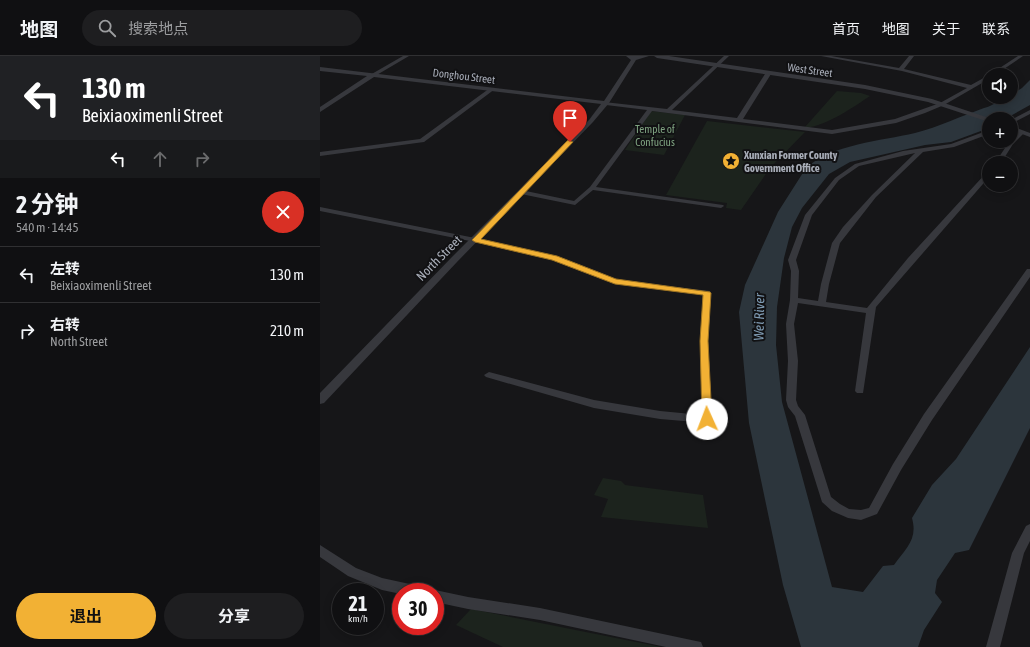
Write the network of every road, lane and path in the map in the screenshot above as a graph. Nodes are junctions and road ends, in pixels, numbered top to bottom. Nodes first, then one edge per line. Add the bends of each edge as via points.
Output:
1 (407, 56) edge
2 (646, 56) edge
3 (657, 56) edge
4 (727, 56) edge
5 (823, 56) edge
6 (912, 56) edge
7 (1021, 56) edge
8 (632, 57) edge
9 (717, 65) junction
10 (320, 68) edge
11 (1003, 68) edge
12 (900, 70) junction
13 (768, 74) junction
14 (373, 75) junction
15 (982, 81) edge
16 (971, 87) junction
17 (492, 89) junction
18 (606, 103) junction
19 (942, 104) junction
20 (650, 109) junction
21 (320, 110) edge
22 (668, 111) junction
23 (1030, 112) edge
24 (982, 118) edge
25 (1018, 118) edge
26 (738, 120) junction
27 (1018, 131) edge
28 (1022, 132) junction
29 (982, 135) edge
30 (1030, 135) edge
31 (920, 152) junction
32 (320, 154) edge
33 (1003, 156) edge
34 (982, 182) edge
35 (592, 188) junction
36 (521, 192) junction
37 (721, 206) dead end
38 (320, 209) edge
39 (475, 240) junction
40 (1030, 271) edge
41 (794, 300) junction
42 (822, 304) junction
43 (870, 311) junction
44 (489, 375) dead end
45 (860, 390) dead end
46 (320, 400) edge
47 (1030, 529) edge
48 (320, 550) edge
49 (392, 586) edge
50 (444, 598) edge
51 (696, 647) edge
52 (993, 647) edge

1 - 14 street
2 - 8 street
3 - 9 street, West Street
4 - 9 street
5 - 12 street
6 - 12 street
7 - 11 street
8 - 18 street, North Street
9 - 13 street, West Street
9 - 22 street
10 - 14 street, Donghou Street
12 - 16 street
13 - 19 street, West Street via 865,87
13 - 26 street
14 - 17 street, Donghou Street
14 - 21 street
15 - 16 street
16 - 19 street
17 - 18 street, Donghou Street
17 - 32 street via 422,141
18 - 20 street
18 - 36 street, North Street
19 - 24 street, West Street
19 - 26 street via 896,121 839,132
20 - 22 street
20 - 35 street
22 - 26 street
23 - 25 street
27 - 28 street
28 - 30 street
28 - 33 street
29 - 31 street via 952,146
31 - 41 street via 903,153 857,165 837,179 809,215 798,241 792,260 795,271
31 - 42 street via 874,196 839,239 825,284
34 - 43 street via 911,260
35 - 36 street via 575,203
35 - 37 street
36 - 39 street, North Street
38 - 39 street
39 - 44 street via 554,258 615,282 707,293 704,341 707,419 660,415 594,404
39 - 46 street, North Street
40 - 41 street via 928,417 873,511 867,514 850,514 833,507 826,499 800,415 793,407 790,324
41 - 42 street
42 - 43 street
43 - 45 street
47 - 52 street via 1018,553
48 - 49 street via 352,572
50 - 51 street via 540,614

